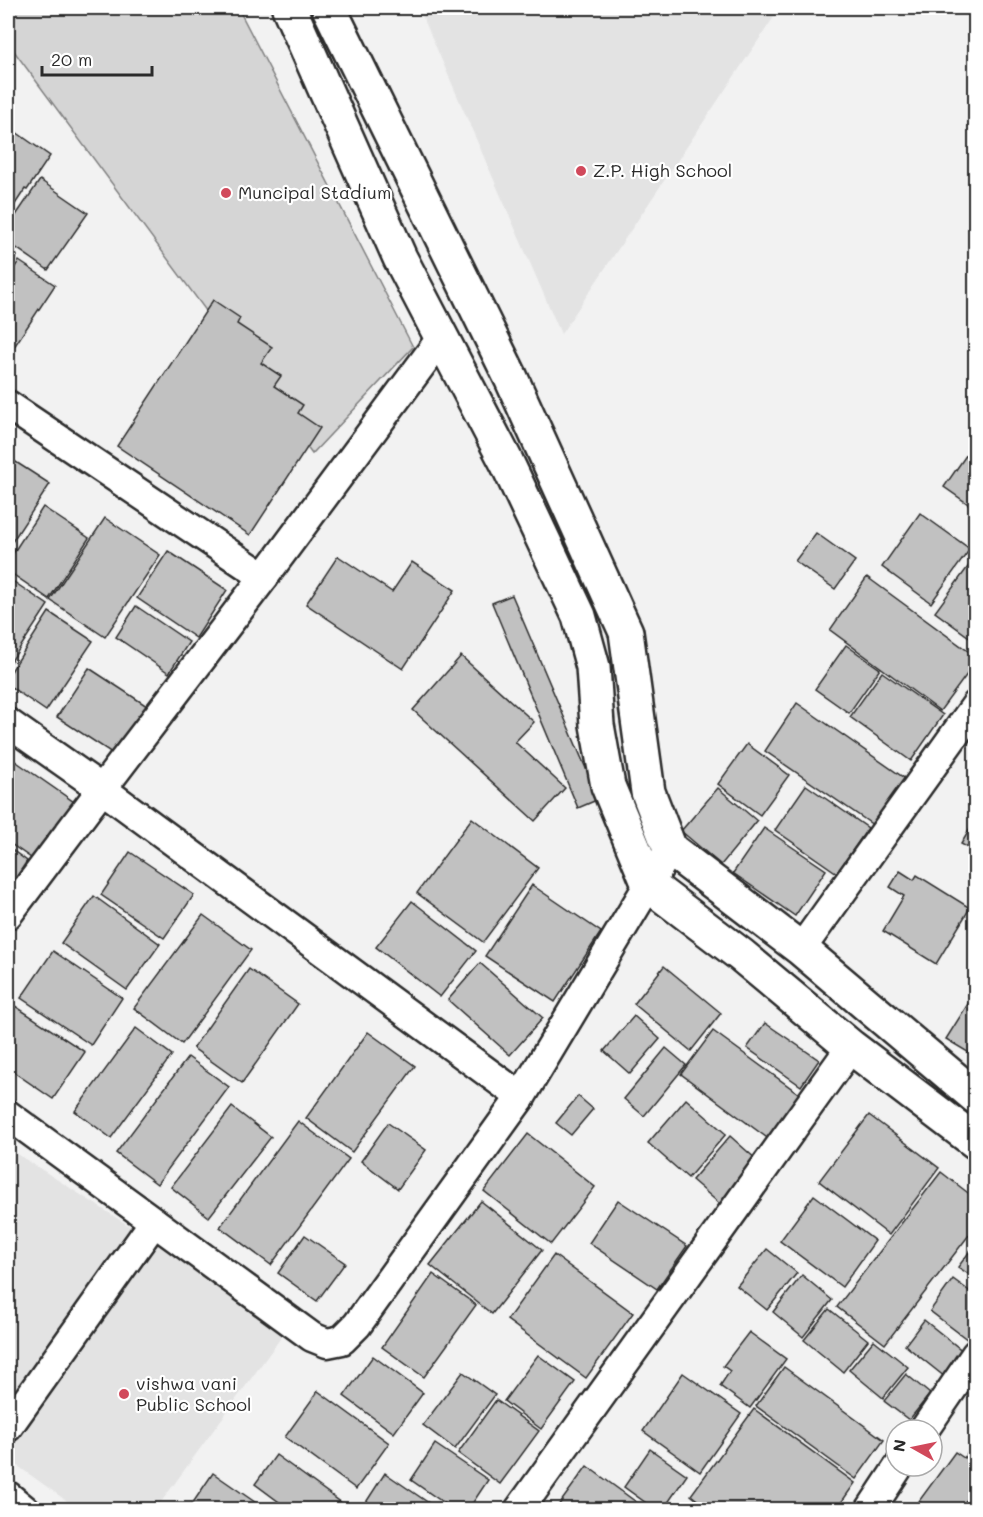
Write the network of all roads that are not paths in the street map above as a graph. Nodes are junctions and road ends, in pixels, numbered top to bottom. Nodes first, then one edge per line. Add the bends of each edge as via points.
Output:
1 (289, 8) edge
2 (329, 8) edge
3 (442, 337) junction
4 (8, 405) edge
5 (264, 577) junction
6 (975, 705) edge
7 (8, 723) edge
8 (102, 789) junction
9 (670, 849) junction
10 (649, 885) junction
11 (8, 914) edge
12 (801, 949) junction
13 (851, 1047) junction
14 (521, 1097) junction
15 (975, 1097) edge
16 (8, 1115) edge
17 (975, 1142) edge
18 (154, 1222) junction
19 (975, 1354) edge
20 (932, 1418) edge
21 (8, 1427) edge
22 (891, 1478) edge
23 (8, 1496) edge
24 (25, 1509) edge
25 (519, 1509) edge
26 (870, 1509) edge

1 - 3 street via 400,258
2 - 9 street via 511,378 626,632 648,792
3 - 5 street
3 - 10 street via 579,616 593,667 597,725 608,786
4 - 5 street
5 - 8 street
6 - 12 street
7 - 8 street
8 - 11 street
8 - 14 street
9 - 10 street
9 - 12 street
10 - 13 street
10 - 14 street
12 - 15 street
13 - 17 street
13 - 25 street
14 - 18 street via 357,1325 342,1340 327,1343 312,1337
16 - 18 street
18 - 21 street
19 - 20 street
22 - 26 street
23 - 24 street

